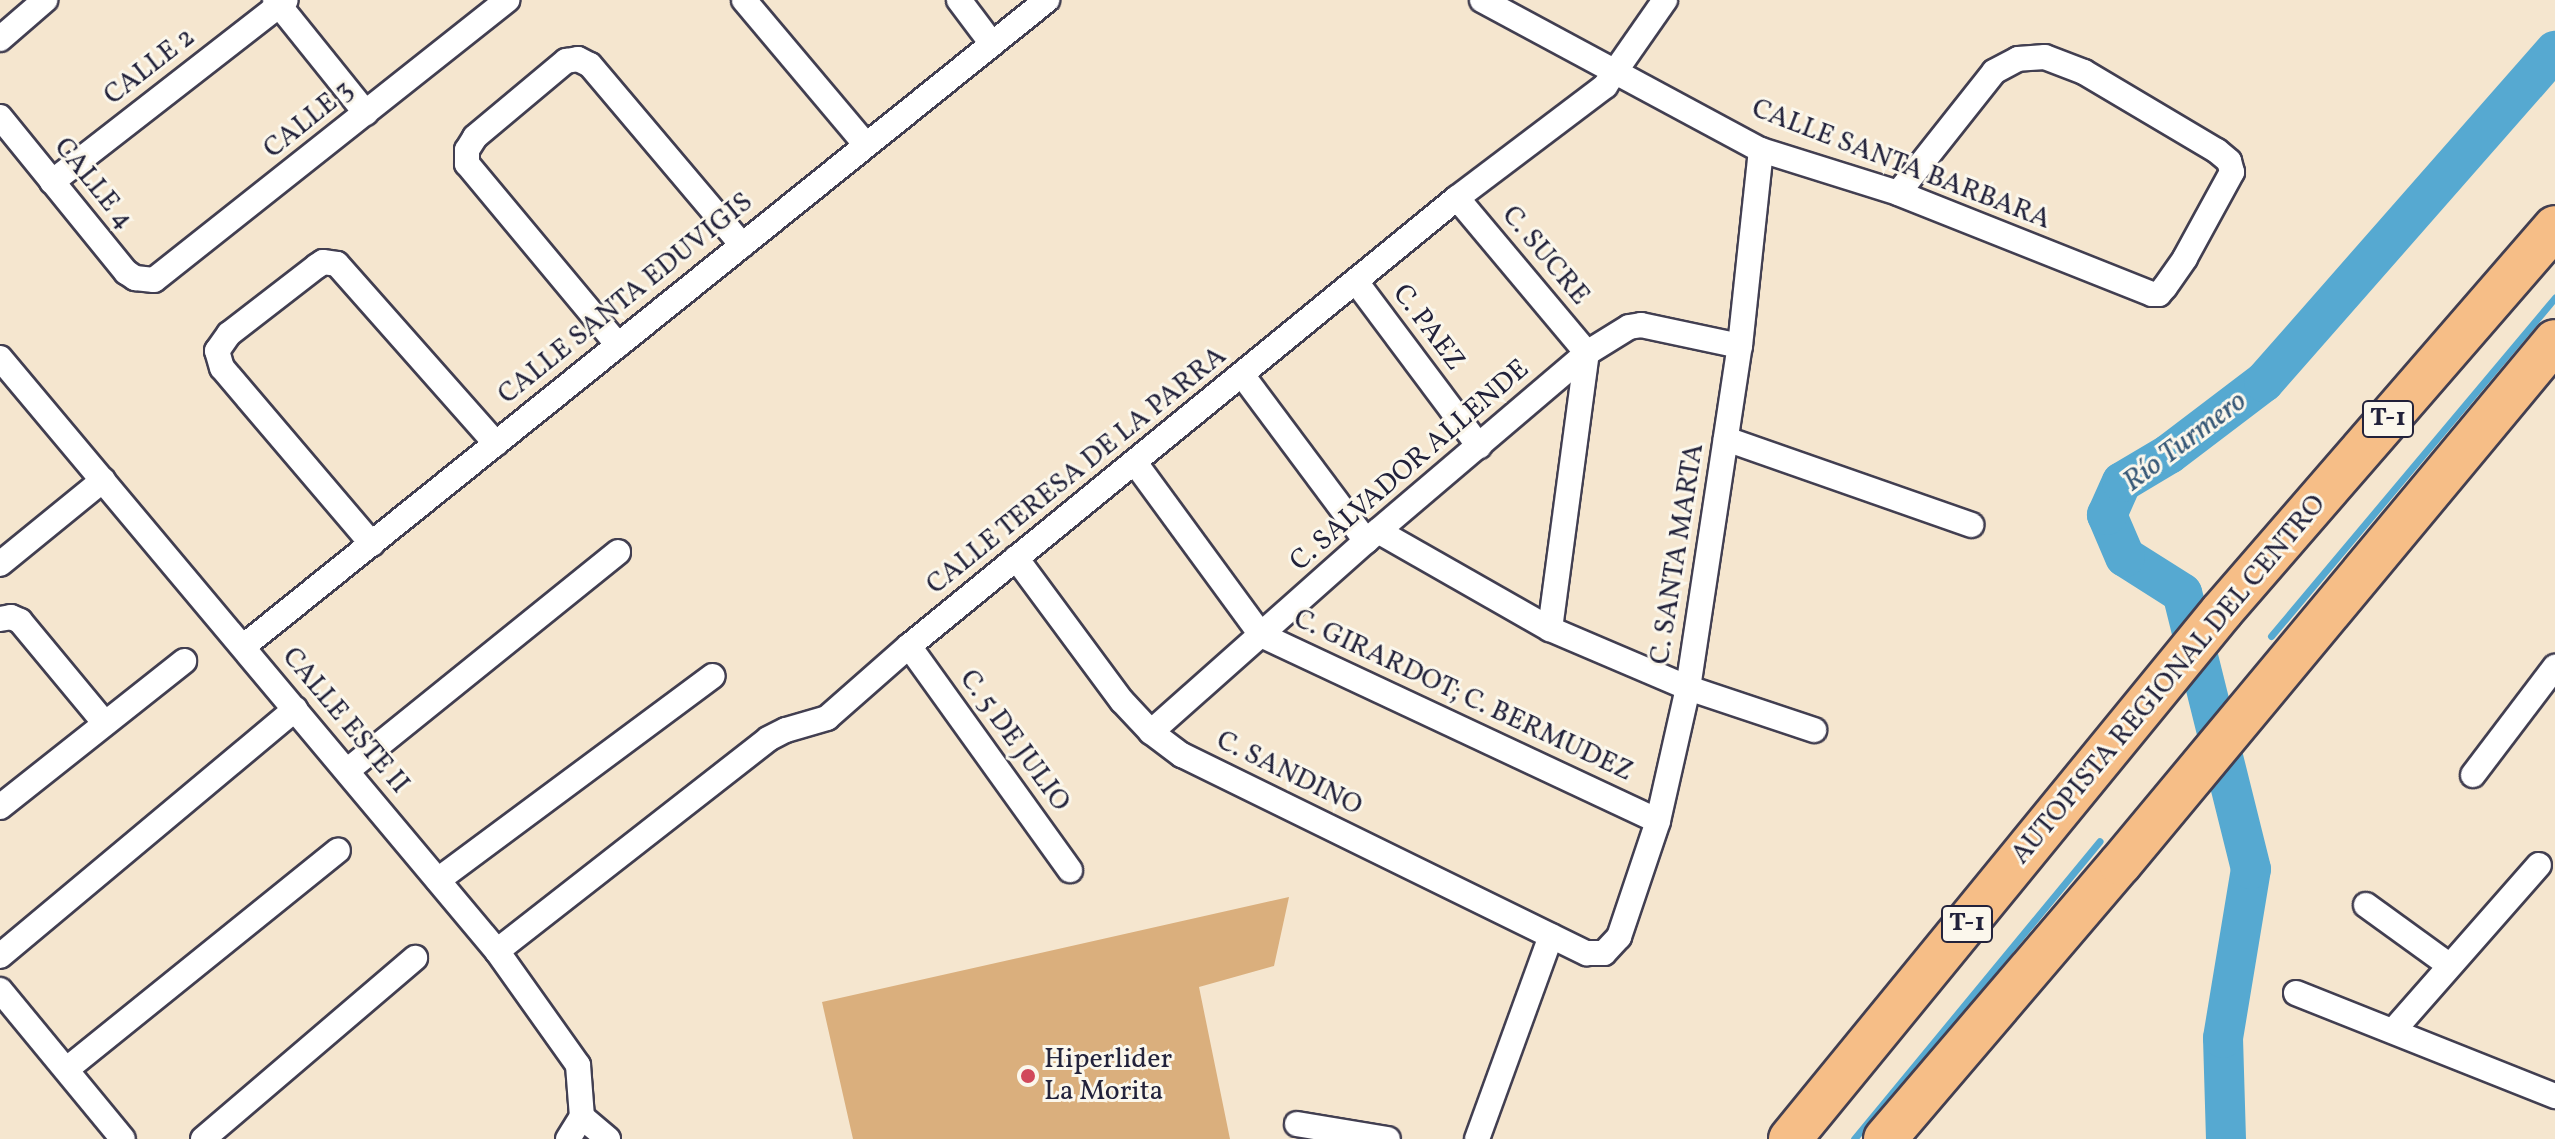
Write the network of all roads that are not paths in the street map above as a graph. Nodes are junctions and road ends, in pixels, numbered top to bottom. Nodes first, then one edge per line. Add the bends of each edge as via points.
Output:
1 (45, 0) edge
2 (507, 0) edge
3 (744, 0) edge
4 (959, 0) edge
5 (1047, 0) edge
6 (1482, 0) edge
7 (1665, 0) edge
8 (280, 2) edge
9 (0, 39) edge
10 (992, 44) junction
11 (1618, 71) junction
12 (366, 113) junction
13 (0, 117) edge
14 (866, 145) junction
15 (1761, 150) junction
16 (52, 182) junction
17 (1898, 193) junction
18 (1457, 198) junction
19 (2555, 227) edge
20 (742, 245) junction
21 (145, 280) joint
22 (1357, 283) junction
23 (2555, 341) edge
24 (618, 345) junction
25 (1740, 346) junction
26 (1587, 353) junction
27 (0, 358) edge
28 (1243, 376) junction
29 (1726, 439) junction
30 (496, 444) junction
31 (1479, 446) junction
32 (1136, 464) junction
33 (103, 480) junction
34 (1971, 525) dead end
35 (1372, 536) junction
36 (372, 544) junction
37 (618, 552) dead end
38 (1016, 558) junction
39 (0, 564) edge
40 (0, 619) edge
41 (1550, 629) junction
42 (1261, 635) junction
43 (244, 646) junction
44 (909, 646) junction
45 (184, 661) dead end
46 (2555, 667) edge
47 (713, 676) dead end
48 (1688, 688) junction
49 (295, 709) junction
50 (104, 722) junction
51 (1814, 730) dead end
52 (1151, 732) junction
53 (348, 770) junction
54 (2473, 775) dead end
55 (0, 807) edge
56 (1658, 821) junction
57 (338, 850) dead end
58 (2539, 865) dead end
59 (1070, 870) dead end
60 (438, 880) junction
61 (2366, 905) dead end
62 (1551, 936) junction
63 (497, 951) junction
64 (1604, 953) joint
65 (0, 956) edge
66 (415, 958) dead end
67 (2449, 965) junction
68 (0, 990) edge
69 (2296, 993) dead end
70 (2393, 1031) junction
71 (67, 1069) junction
72 (2555, 1096) edge
73 (582, 1117) junction
74 (1297, 1124) dead end
75 (123, 1139) edge
76 (203, 1139) edge
77 (568, 1139) edge
78 (608, 1139) edge
79 (1388, 1139) edge
80 (1477, 1139) edge
81 (1790, 1139) edge
82 (1885, 1139) edge

1 - 9 street
2 - 12 street, CALLE 3
3 - 14 street
4 - 10 street
5 - 10 street, CALLE SANTA EDUVIGIS
6 - 11 street, CALLE SANTA BARBARA
7 - 11 street, CALLE TERESA DE LA PARRA
8 - 12 street
8 - 16 street, CALLE 2
10 - 14 street, CALLE SANTA EDUVIGIS
11 - 15 street, CALLE SANTA BARBARA
11 - 18 street, CALLE TERESA DE LA PARRA
12 - 21 street, CALLE 3 via 165,273
13 - 16 street, CALLE 4
14 - 20 street, CALLE SANTA EDUVIGIS
15 - 17 street, CALLE SANTA BARBARA
15 - 25 street, C. SANTA MARTA
16 - 21 street, CALLE 4 via 126,272
17 - 17 street, CALLE SANTA BARBARA via 1994,72 2018,59 2045,57 2084,72 2229,161 2230,181 2159,294
18 - 22 street, CALLE TERESA DE LA PARRA
18 - 26 street, C. SUCRE
19 - 81 highway, AUTOPISTA REGIONAL DEL CENTRO / T-1 via 2222,611
20 - 24 street, CALLE SANTA EDUVIGIS
20 - 24 street via 590,65 566,61 475,137 467,164
22 - 28 street, CALLE TERESA DE LA PARRA
22 - 31 street, C. PAEZ
23 - 82 highway, T-1
24 - 30 street, CALLE SANTA EDUVIGIS
25 - 26 street, C. SALVADOR ALLENDE via 1641,325
25 - 29 street, C. SANTA MARTA
26 - 31 street, C. SALVADOR ALLENDE
26 - 41 street
27 - 33 street, CALLE ESTE II
28 - 32 street, CALLE TERESA DE LA PARRA
28 - 35 street
29 - 34 street
29 - 48 street, C. SANTA MARTA
30 - 36 street, CALLE SANTA EDUVIGIS
30 - 36 street via 343,268 330,262 317,266 229,334 217,351 222,368
31 - 35 street, C. SALVADOR ALLENDE
32 - 38 street, CALLE TERESA DE LA PARRA
32 - 42 street, C. GIRARDOT; C. BERMUDEZ
33 - 39 street
33 - 43 street, CALLE ESTE II
35 - 41 street
35 - 42 street, C. SALVADOR ALLENDE
36 - 43 street, CALLE SANTA EDUVIGIS
37 - 53 street
38 - 44 street, CALLE TERESA DE LA PARRA
38 - 52 street, C. SANDINO
40 - 50 street via 20,621
41 - 48 street
42 - 52 street, C. SALVADOR ALLENDE
42 - 56 street, C. GIRARDOT; C. BERMUDEZ
43 - 49 street, CALLE ESTE II
44 - 59 street, C. 5 DE JULIO
44 - 63 street, CALLE TERESA DE LA PARRA via 827,718 768,739
45 - 50 street
46 - 54 street
47 - 60 street
48 - 51 street
48 - 56 street, C. SANTA MARTA
49 - 53 street, CALLE ESTE II
49 - 65 street
50 - 55 street
52 - 62 street, C. SANDINO via 1182,755
53 - 60 street, CALLE ESTE II
56 - 64 street, C. SANTA MARTA via 1619,937
57 - 71 street
58 - 67 street
60 - 63 street, CALLE ESTE II
61 - 67 street
62 - 64 street, C. SANDINO via 1587,953
62 - 80 street
63 - 73 street, CALLE ESTE II via 578,1065
66 - 76 street
67 - 70 street
68 - 71 street
69 - 70 street
70 - 72 street
71 - 75 street
73 - 77 street
73 - 78 street
74 - 79 street

